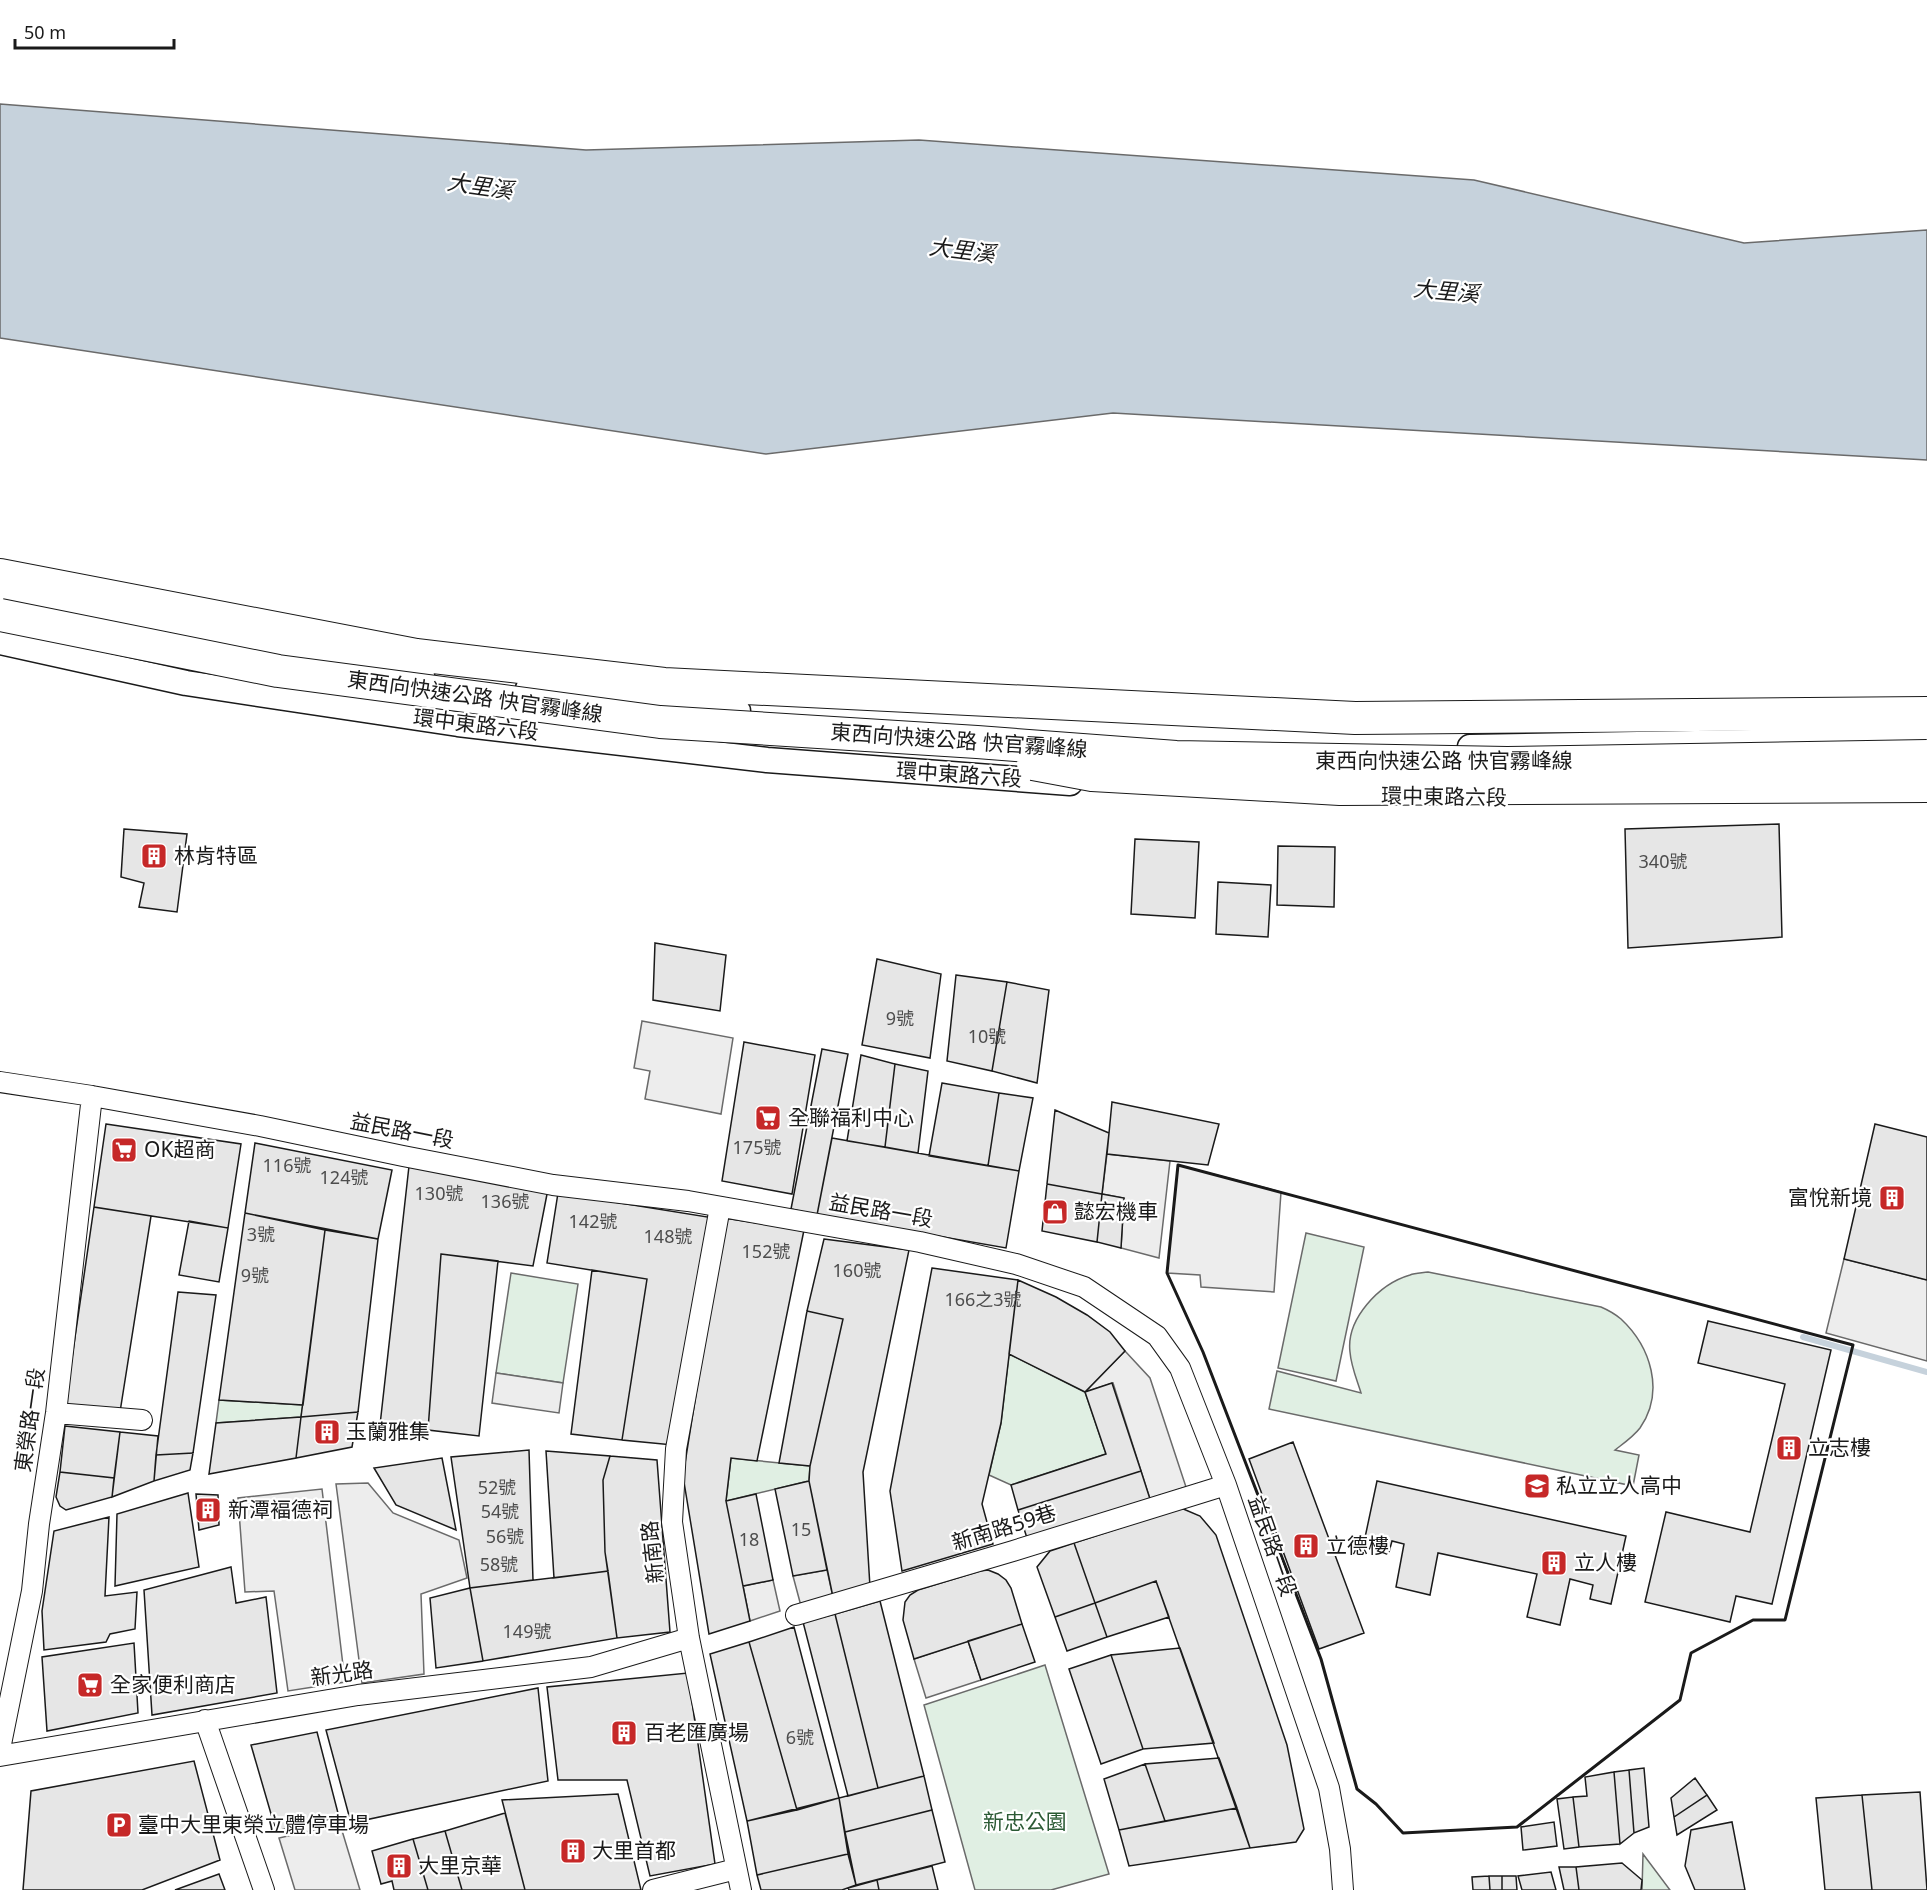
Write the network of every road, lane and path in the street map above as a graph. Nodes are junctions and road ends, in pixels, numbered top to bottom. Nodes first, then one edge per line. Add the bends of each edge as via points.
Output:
1 (0, 575) edge
2 (0, 596) edge
3 (0, 615) edge
4 (0, 642) edge
5 (1927, 713) edge
6 (1927, 739) edge
7 (977, 741) junction
8 (1302, 745) junction
9 (1927, 756) edge
10 (1927, 786) edge
11 (1304, 796) junction
12 (1927, 796) edge
13 (0, 1082) edge
14 (92, 1096) junction
15 (720, 1207) junction
16 (56, 1413) junction
17 (142, 1420) dead end
18 (1226, 1485) junction
19 (796, 1616) dead end
20 (689, 1638) junction
21 (205, 1720) junction
22 (0, 1749) edge
23 (0, 1756) edge
24 (735, 1869) junction
25 (264, 1890) edge
26 (652, 1890) edge
27 (741, 1890) edge
28 (1342, 1890) edge

1 - 5 highway, 東西向快速公路 快官霧峰線 via 416,655 664,684 1355,718
2 - 8 street, 環中東路六段 via 406,673 663,706 1176,744
3 - 7 highway, 東西向快速公路 快官霧峰線, bridge via 278,671 660,722
4 - 11 street, 環中東路六段 via 186,683 458,724 767,760
6 - 8 street, 環中東路六段 via 1503,747
7 - 9 highway, 東西向快速公路 快官霧峰線, bridge via 1176,758 1471,762
7 - 10 highway, bridge via 1026,762 1092,775 1340,789
8 - 11 street
11 - 12 street, 環中東路六段
13 - 14 street, 益民路一段
14 - 15 street, 益民路一段 via 553,1185
14 - 16 street, 東榮路一段
15 - 18 street, 益民路一段 via 941,1247 1016,1264 1084,1287 1157,1336 1180,1368
15 - 20 street, 新南路 via 676,1449 672,1522
16 - 17 street
16 - 22 street, 東榮路一段 via 32,1591
18 - 19 street, 新南路59巷
18 - 28 street, 益民路一段 via 1329,1788 1340,1849
20 - 21 street, 新光路 via 591,1668 358,1695
20 - 24 street, 新南路
21 - 23 street, 新光路
21 - 25 street
24 - 26 street
24 - 27 street, 新南路

